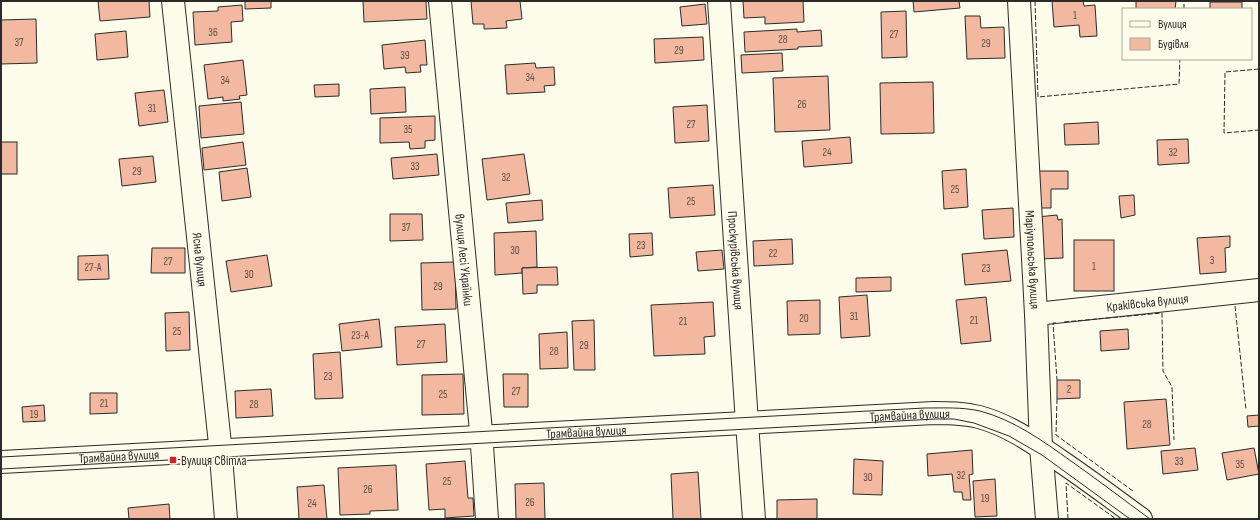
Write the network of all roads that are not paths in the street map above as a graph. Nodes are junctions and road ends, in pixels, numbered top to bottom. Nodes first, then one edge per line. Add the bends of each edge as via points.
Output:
1 (173, 1) edge
2 (440, 1) edge
3 (719, 1) edge
4 (1019, 1) edge
5 (1259, 290) edge
6 (1036, 314) junction
7 (746, 423) junction
8 (482, 437) junction
9 (1040, 447) junction
10 (221, 451) junction
11 (1, 462) edge
12 (226, 519) edge
13 (487, 519) edge
14 (754, 519) edge
15 (1047, 519) edge
16 (1141, 519) edge

1 - 10 street, Ясна вулиця
2 - 8 street, вулиця Лесі Українки
3 - 7 street, Проскурівська вулиця
4 - 6 street, Маріупольська вулиця
5 - 6 street, Краківська вулиця
6 - 9 street, Маріупольська вулиця
7 - 8 street, Трамвайна вулиця
7 - 9 street, Трамвайна вулиця via 934,413 961,414 999,424
7 - 14 street, Проскурівська вулиця
8 - 10 street, Трамвайна вулиця
8 - 13 street, вулиця Лесі Українки
9 - 15 street, Маріупольська вулиця
9 - 16 street, Трамвайна вулиця
10 - 11 street, Трамвайна вулиця
10 - 12 street, Ясна вулиця

